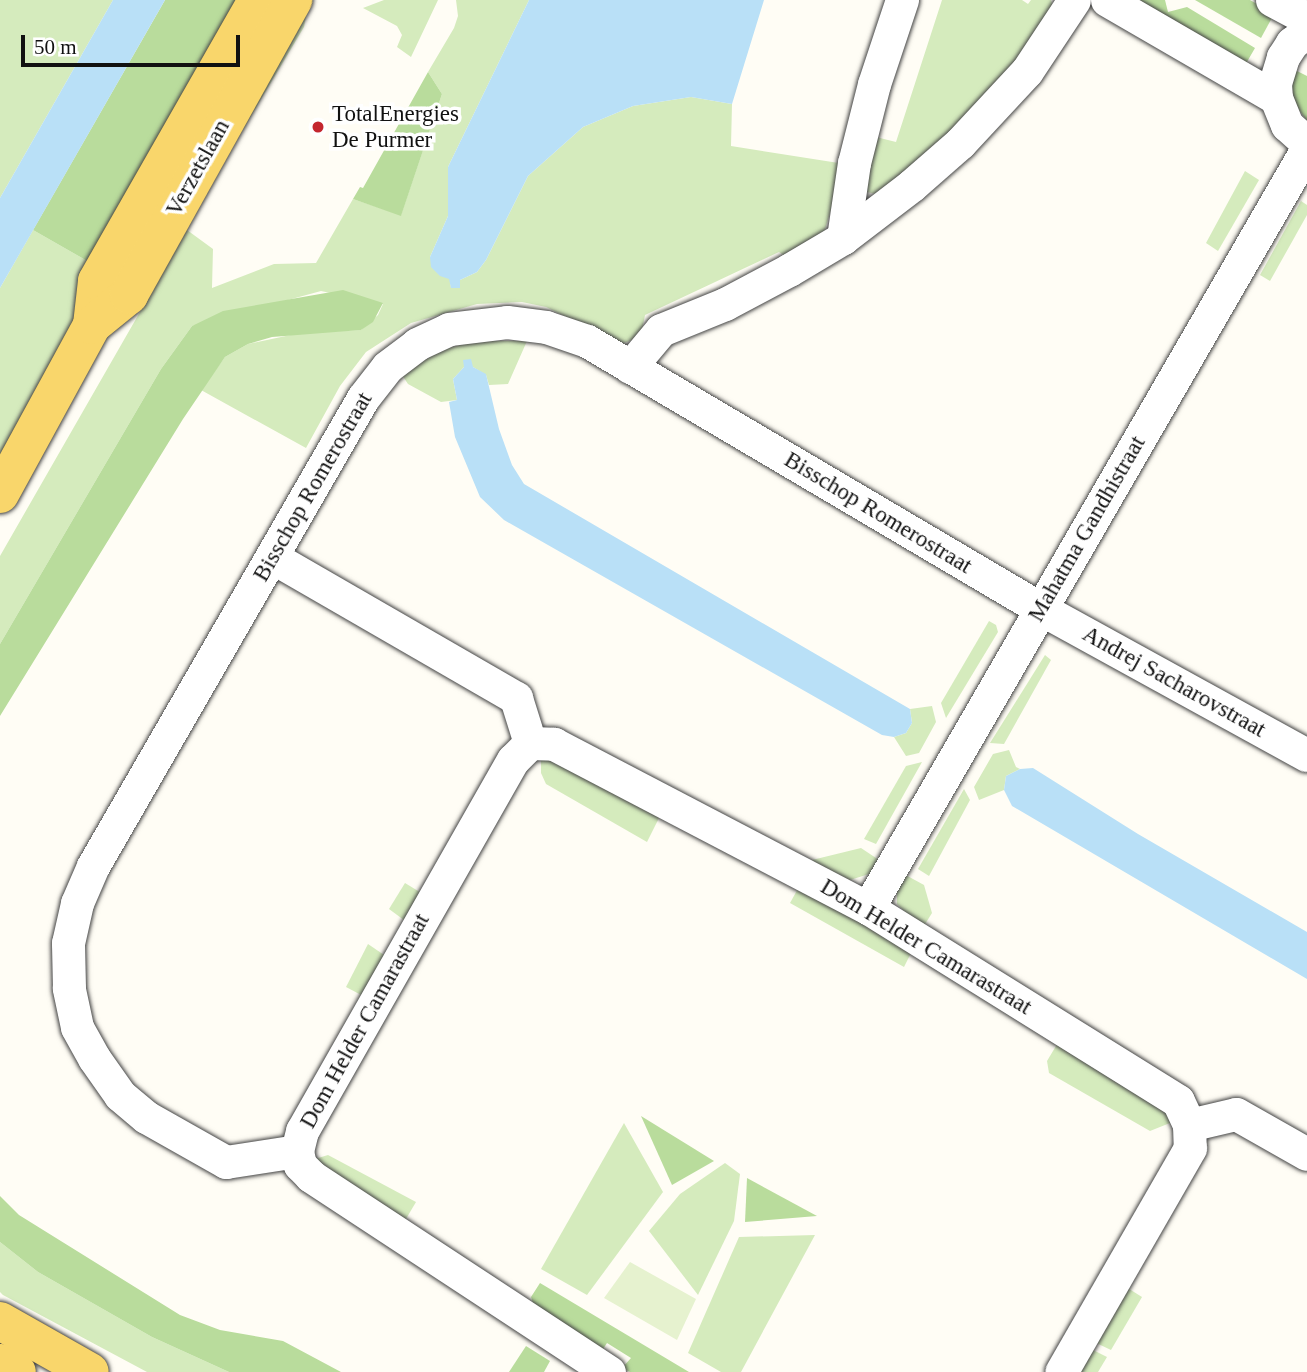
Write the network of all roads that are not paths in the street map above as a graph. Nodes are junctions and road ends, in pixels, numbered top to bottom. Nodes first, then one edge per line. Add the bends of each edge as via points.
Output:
1 (257, 0) edge
2 (293, 0) edge
3 (902, 0) edge
4 (1074, 0) edge
5 (1107, 0) edge
6 (1272, 0) edge
7 (1307, 19) edge
8 (1307, 32) edge
9 (1276, 98) junction
10 (1307, 143) edge
11 (1307, 149) edge
12 (843, 238) junction
13 (92, 325) junction
14 (630, 367) junction
15 (0, 494) edge
16 (272, 557) junction
17 (1041, 609) junction
18 (530, 743) junction
19 (1307, 754) edge
20 (868, 908) junction
21 (1189, 1125) junction
22 (297, 1151) junction
23 (1307, 1154) edge
24 (0, 1321) edge
25 (0, 1363) edge
26 (17, 1372) edge
27 (90, 1372) edge
28 (609, 1372) edge
29 (1061, 1372) edge

1 - 13 main road, Verzetslaan via 97,281
2 - 13 main road, Verzetslaan via 129,295
3 - 12 street via 854,163
4 - 12 street via 1027,71 960,143
5 - 9 street
6 - 7 street
8 - 9 street via 1283,57 1276,77
9 - 10 street via 1287,125
11 - 17 street, Mahatma Gandhistraat
12 - 14 street via 725,304 662,330
13 - 15 main road, Verzetslaan
14 - 16 street, Bisschop Romerostraat via 587,341 546,327 507,322 449,329 416,344 387,367 363,398
14 - 17 street, Bisschop Romerostraat
16 - 18 street via 516,698
16 - 22 street, Bisschop Romerostraat via 93,866 77,903 68,943 69,988 77,1027 94,1058 120,1095 146,1117 226,1162
17 - 19 street, Andrej Sacharovstraat
17 - 20 street, Mahatma Gandhistraat
18 - 20 street, Dom Helder Camarastraat via 554,744
18 - 22 street, Dom Helder Camarastraat via 499,783 302,1131
20 - 21 street, Dom Helder Camarastraat via 1178,1101
21 - 23 street via 1236,1114
21 - 29 street via 1190,1148
22 - 28 street, Dom Helder Camarastraat via 300,1165 311,1176
24 - 27 main road
25 - 26 main road

